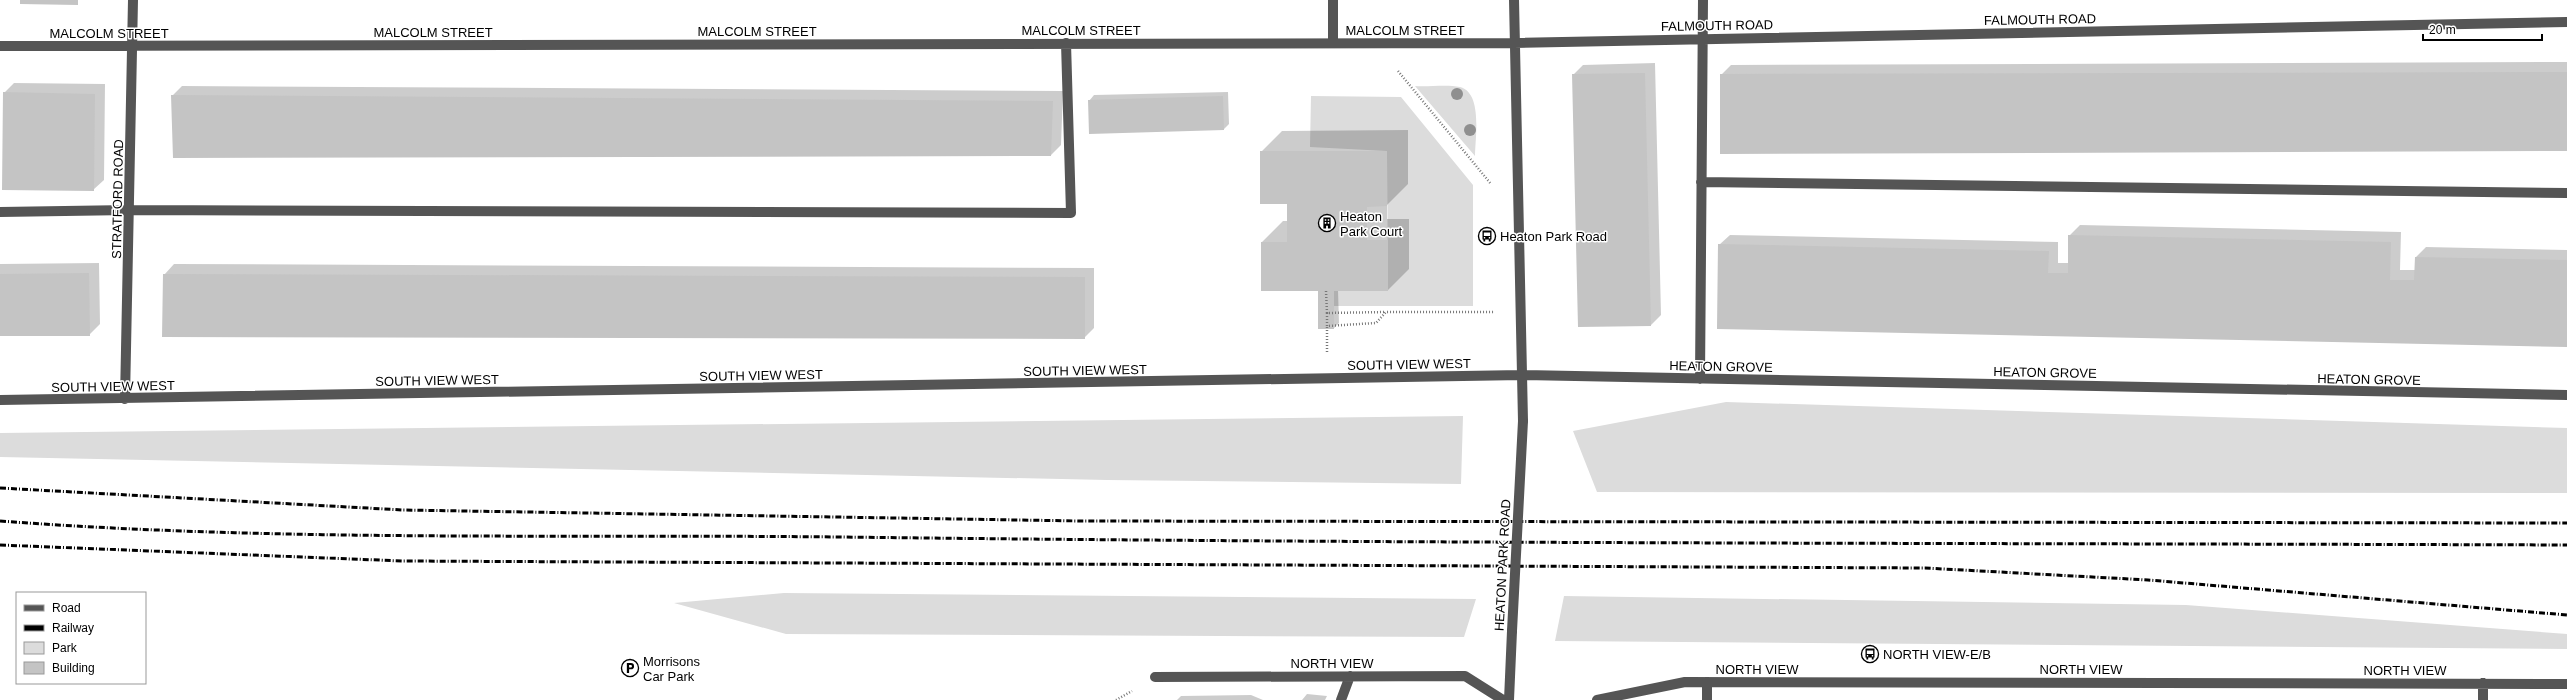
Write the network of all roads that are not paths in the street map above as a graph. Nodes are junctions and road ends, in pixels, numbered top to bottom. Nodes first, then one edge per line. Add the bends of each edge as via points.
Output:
1 (133, 0) edge
2 (1333, 0) edge
3 (1514, 0) edge
4 (1703, 0) edge
5 (2567, 22) edge
6 (1703, 39) junction
7 (1514, 42) junction
8 (1066, 43) junction
9 (1333, 43) junction
10 (0, 46) edge
11 (133, 46) junction
12 (1701, 182) junction
13 (2567, 193) edge
14 (129, 210) junction
15 (0, 212) edge
16 (1522, 375) junction
17 (1700, 379) junction
18 (2567, 395) edge
19 (125, 399) junction
20 (0, 400) edge
21 (1350, 676) junction
22 (1155, 677) dead end
23 (1707, 682) junction
24 (2483, 683) junction
25 (2567, 684) edge
26 (1341, 700) edge
27 (1503, 700) edge
28 (1509, 700) edge
29 (1597, 700) edge
30 (1707, 700) edge
31 (2483, 700) edge

1 - 11 street, STRATFORD ROAD
2 - 9 street
3 - 7 street, HEATON PARK ROAD
4 - 6 street
5 - 6 street, FALMOUTH ROAD
6 - 7 street, FALMOUTH ROAD
6 - 12 street
7 - 9 street, MALCOLM STREET
7 - 16 street, HEATON PARK ROAD
8 - 9 street, MALCOLM STREET
8 - 11 street, MALCOLM STREET
8 - 14 street via 1070,213
10 - 11 street, MALCOLM STREET
11 - 14 street, STRATFORD ROAD
12 - 13 street
12 - 17 street
14 - 15 street
14 - 19 street, STRATFORD ROAD
16 - 17 street, HEATON GROVE
16 - 19 street, SOUTH VIEW WEST
16 - 28 street, HEATON PARK ROAD, bridge via 1523,421
17 - 18 street, HEATON GROVE
19 - 20 street, SOUTH VIEW WEST
21 - 22 street, NORTH VIEW
21 - 26 street
21 - 27 street, NORTH VIEW via 1465,676
23 - 24 street, NORTH VIEW
23 - 29 street, NORTH VIEW via 1685,682
23 - 30 street
24 - 25 street, NORTH VIEW
24 - 31 street

